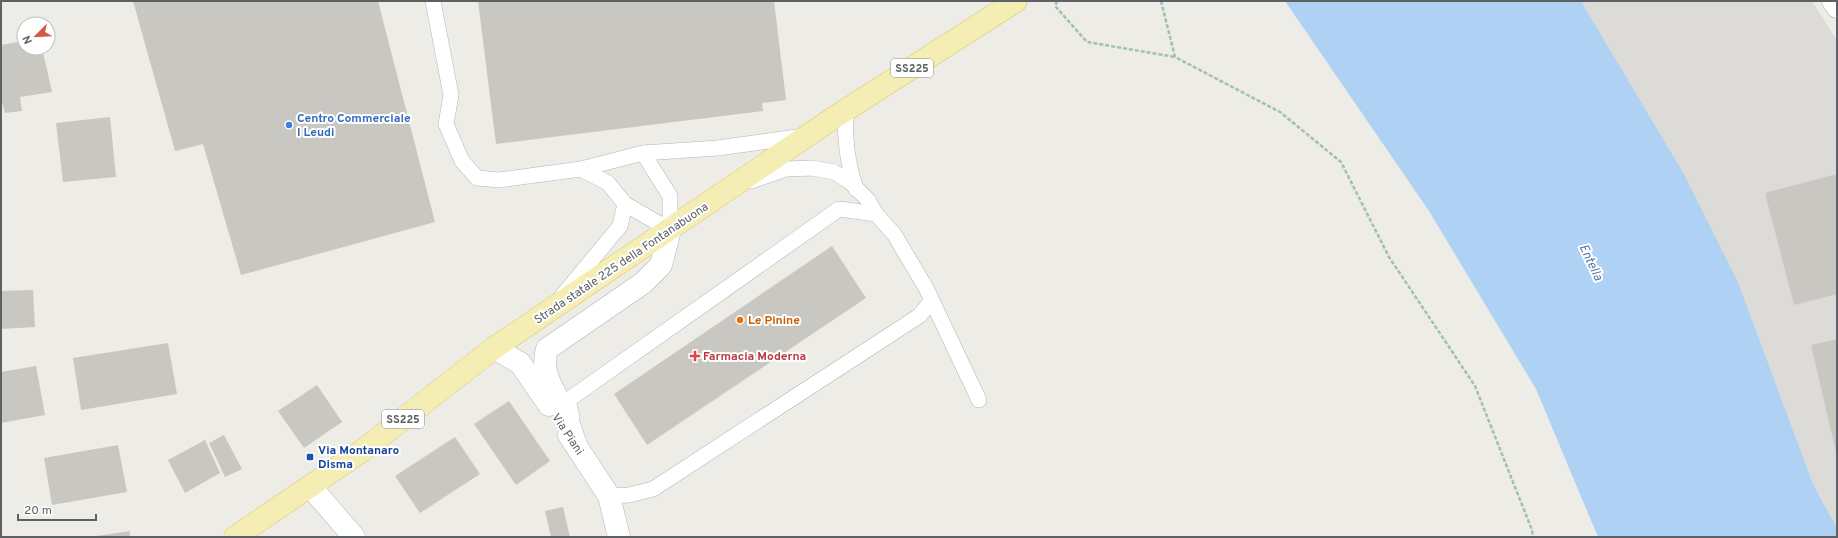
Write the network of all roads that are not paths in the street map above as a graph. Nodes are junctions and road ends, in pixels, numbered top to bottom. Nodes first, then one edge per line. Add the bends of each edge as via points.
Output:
1 (433, 1) edge
2 (1016, 1) edge
3 (1833, 1) edge
4 (1837, 7) edge
5 (846, 110) junction
6 (808, 135) junction
7 (643, 153) junction
8 (580, 169) junction
9 (733, 187) junction
10 (856, 189) junction
11 (625, 204) junction
12 (876, 214) junction
13 (670, 230) junction
14 (931, 302) junction
15 (549, 312) junction
16 (494, 348) junction
17 (979, 400) dead end
18 (577, 447) junction
19 (310, 486) junction
20 (609, 496) junction
21 (235, 537) edge
22 (354, 537) edge
23 (619, 537) edge

1 - 8 lane via 451,95 446,124 462,161 477,178 499,180
2 - 5 main road, Strada statale 225 della Fontanabuona / SS225
3 - 4 street
5 - 6 main road, Strada statale 225 della Fontanabuona / SS225
5 - 10 lane via 848,165
6 - 7 lane via 718,148
6 - 9 main road, Strada statale 225 della Fontanabuona / SS225
7 - 8 lane
7 - 13 lane via 670,196
8 - 11 lane via 608,183
9 - 10 lane via 786,169 812,168 834,172
9 - 13 main road, Strada statale 225 della Fontanabuona / SS225
10 - 12 lane via 868,200
11 - 13 lane
11 - 15 lane via 620,226
12 - 14 lane via 894,234 926,288
12 - 18 lane via 840,209 568,400
13 - 15 main road, Strada statale 225 della Fontanabuona / SS225
13 - 18 street via 661,265 643,283 547,349 544,360 547,378
14 - 17 lane
14 - 20 lane via 918,316 653,489 629,495
15 - 16 main road, Strada statale 225 della Fontanabuona / SS225
16 - 18 street, Via Piani via 520,363
16 - 19 main road, Strada statale 225 della Fontanabuona / SS225 via 362,451
18 - 20 street, Via Piani
19 - 21 main road, Strada statale 225 della Fontanabuona / SS225
19 - 22 street
20 - 23 street, Via Piani

